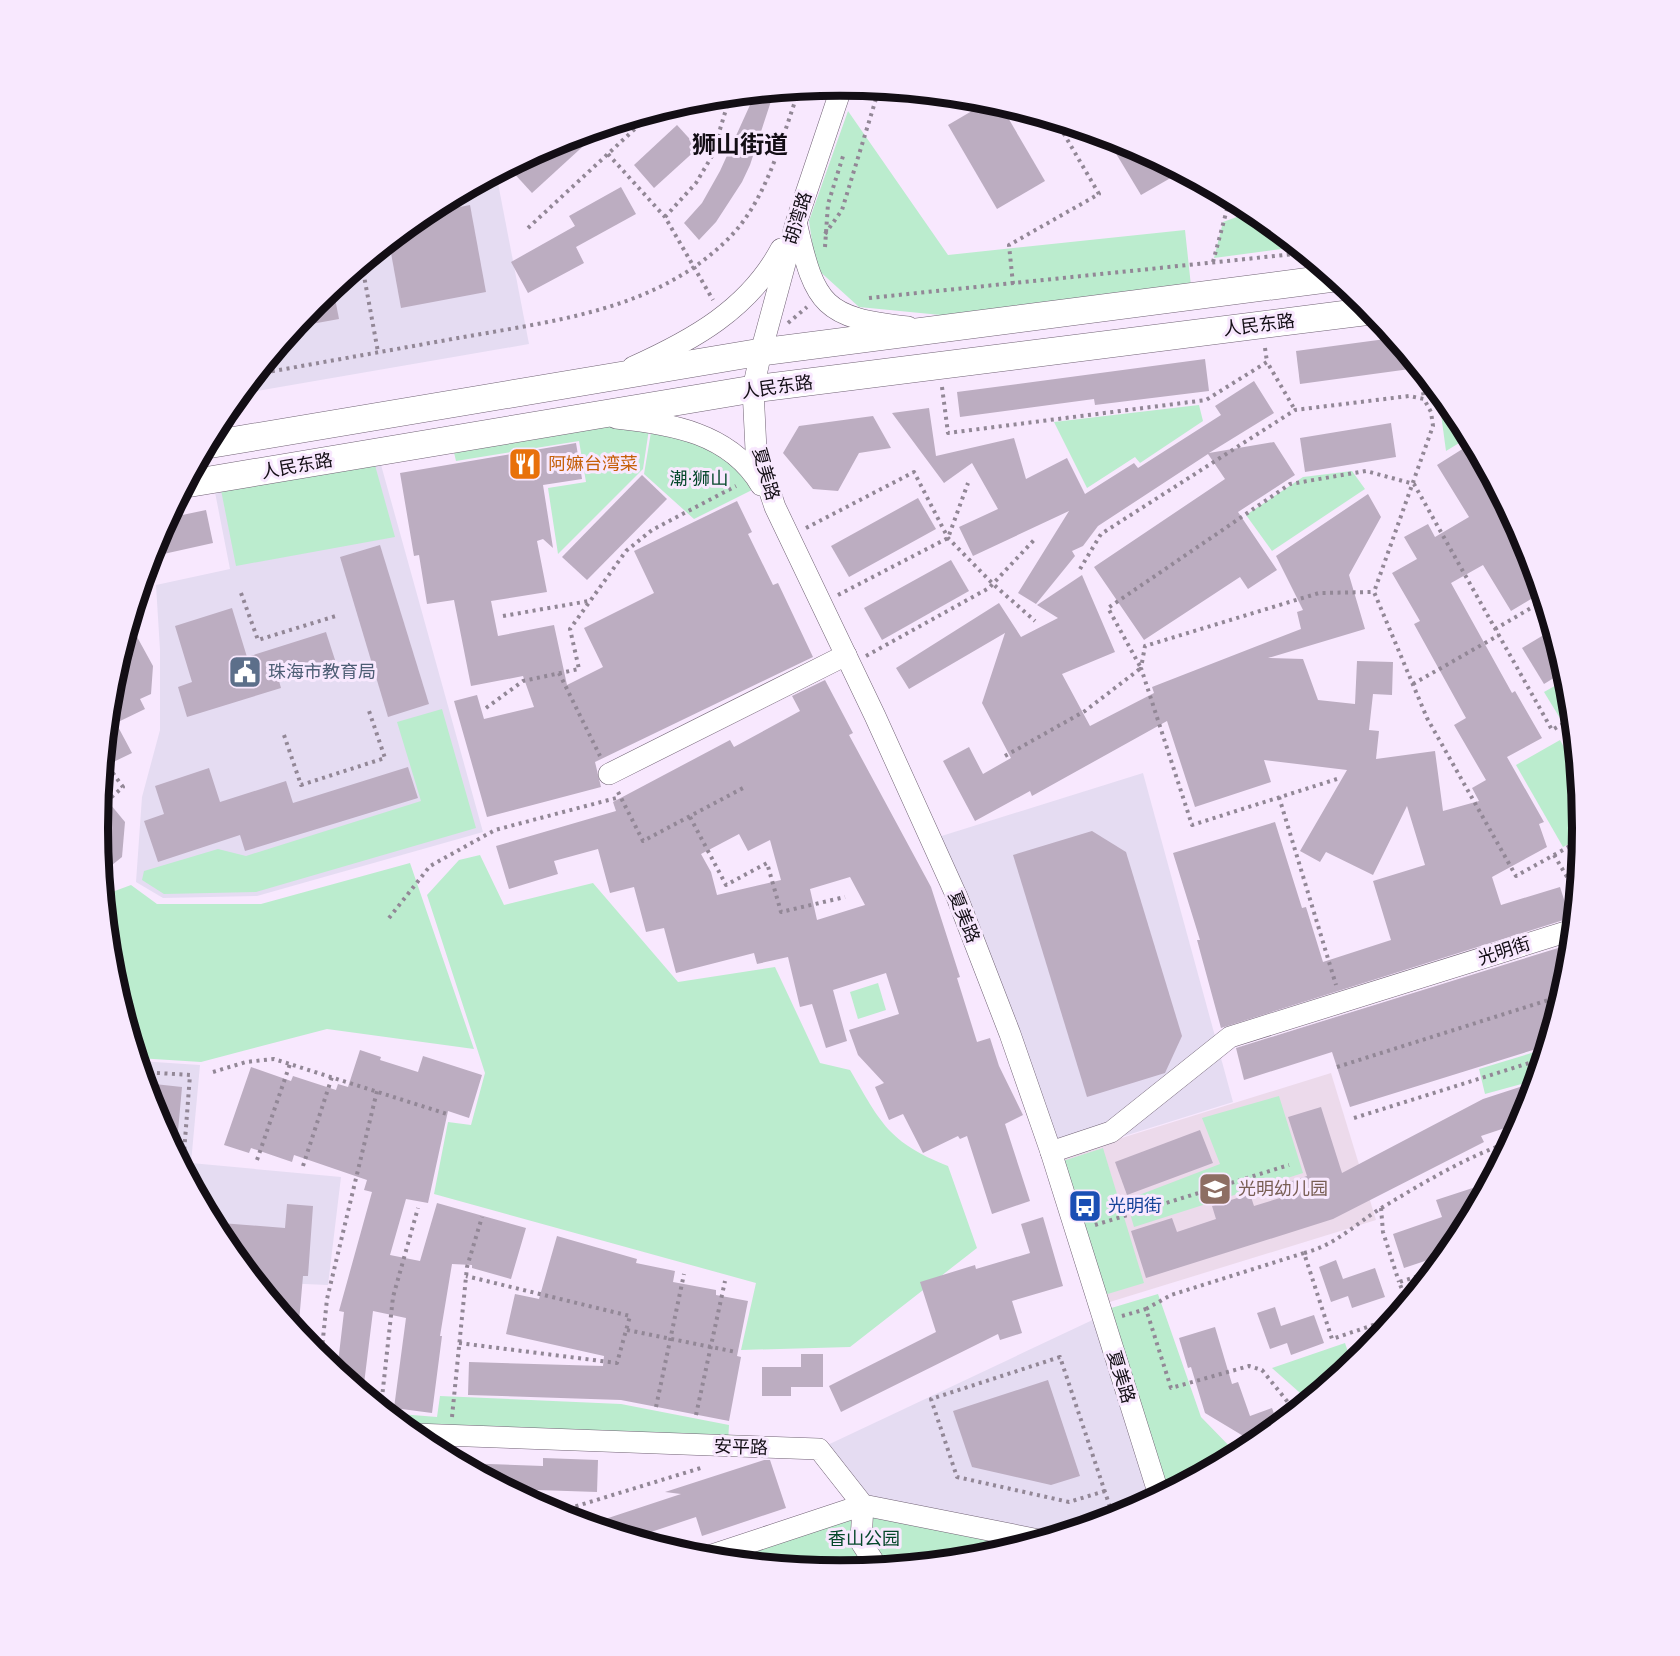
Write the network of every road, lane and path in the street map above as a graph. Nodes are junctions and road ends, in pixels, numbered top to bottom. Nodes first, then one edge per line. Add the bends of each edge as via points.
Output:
1 (839, 96) edge
2 (796, 98) edge
3 (876, 98) edge
4 (727, 105) edge
5 (640, 124) edge
6 (1062, 131) edge
7 (844, 151) dead end
8 (608, 154) junction
9 (1228, 207) edge
10 (665, 217) junction
11 (796, 223) junction
12 (528, 228) dead end
13 (825, 235) junction
14 (1294, 254) edge
15 (827, 258) dead end
16 (1213, 262) junction
17 (693, 267) junction
18 (364, 273) edge
19 (1324, 279) edge
20 (1013, 284) junction
21 (858, 295) dead end
22 (1359, 312) edge
23 (724, 317) junction
24 (960, 328) junction
25 (378, 352) junction
26 (761, 352) junction
27 (939, 366) junction
28 (267, 372) edge
29 (609, 378) junction
30 (1422, 383) edge
31 (753, 389) junction
32 (1424, 399) junction
33 (1295, 410) junction
34 (598, 415) junction
35 (217, 444) edge
36 (195, 483) edge
37 (968, 483) dead end
38 (1414, 484) junction
39 (736, 486) dead end
40 (775, 507) junction
41 (789, 537) junction
42 (948, 538) junction
43 (1034, 540) dead end
44 (1080, 569) dead end
45 (993, 584) junction
46 (1374, 592) junction
47 (241, 593) dead end
48 (590, 601) junction
49 (821, 604) junction
50 (1537, 605) edge
51 (339, 615) dead end
52 (503, 616) dead end
53 (1035, 621) dead end
54 (1495, 629) junction
55 (1498, 635) junction
56 (848, 660) junction
57 (1141, 668) junction
58 (1413, 684) junction
59 (368, 708) dead end
60 (486, 708) dead end
61 (1564, 723) edge
62 (284, 735) dead end
63 (1005, 756) dead end
64 (111, 770) edge
65 (609, 774) dead end
66 (1337, 779) dead end
67 (620, 797) dead end
68 (1279, 798) junction
69 (109, 799) edge
70 (690, 817) dead end
71 (1571, 845) edge
72 (1554, 855) junction
73 (1570, 881) edge
74 (845, 897) dead end
75 (389, 918) dead end
76 (1565, 932) edge
77 (1551, 999) edge
78 (1341, 1003) junction
79 (1533, 1062) edge
80 (290, 1064) junction
81 (1337, 1067) dead end
82 (213, 1072) dead end
83 (151, 1073) edge
84 (332, 1077) junction
85 (377, 1091) junction
86 (447, 1114) dead end
87 (1354, 1118) dead end
88 (1499, 1147) edge
89 (1051, 1152) junction
90 (184, 1154) edge
91 (257, 1160) dead end
92 (1289, 1165) dead end
93 (303, 1166) dead end
94 (418, 1208) dead end
95 (1381, 1208) junction
96 (482, 1217) dead end
97 (1076, 1231) junction
98 (1304, 1253) junction
99 (684, 1275) dead end
100 (466, 1276) junction
101 (1420, 1276) edge
102 (725, 1281) dead end
103 (1399, 1282) junction
104 (1404, 1294) edge
105 (1146, 1309) junction
106 (1104, 1321) junction
107 (1379, 1323) edge
108 (627, 1330) junction
109 (670, 1338) junction
110 (459, 1343) junction
111 (322, 1346) edge
112 (709, 1346) junction
113 (736, 1352) dead end
114 (382, 1399) edge
115 (1290, 1405) edge
116 (656, 1407) dead end
117 (696, 1415) dead end
118 (429, 1434) edge
119 (450, 1435) junction
120 (710, 1465) dead end
121 (1156, 1488) edge
122 (1105, 1491) junction
123 (1121, 1504) edge
124 (863, 1505) junction
125 (570, 1508) edge
126 (1022, 1537) edge
127 (725, 1551) edge
128 (872, 1559) edge

1 - 11 street, 胡湾路
2 - 17 path via 770,171 752,207 728,239
3 - 13 path via 842,210
4 - 10 path via 712,156 696,183
5 - 8 path
6 - 20 path via 1099,194 1009,245
7 - 13 path via 828,204
8 - 10 path
8 - 12 path
9 - 16 path
10 - 17 path
11 - 23 street via 756,288
11 - 24 street via 807,272 828,304 858,319 914,328
11 - 26 street, 胡湾路
13 - 15 path
14 - 16 path
16 - 20 path
17 - 23 path
17 - 25 path via 650,292 606,310
18 - 25 path
19 - 24 main road, 人民东路
20 - 21 path via 882,298
22 - 27 main road, 人民东路
23 - 29 street via 678,345
24 - 26 main road, 人民东路
25 - 28 path
26 - 29 main road, 人民东路
26 - 31 street, 夏美路
27 - 31 main road, 人民东路
27 - 33 path via 948,433 1206,400 1267,362
29 - 35 main road, 人民东路
30 - 32 path
31 - 34 main road, 人民东路
31 - 40 street, 夏美路 via 756,450
32 - 33 path via 1409,396
32 - 38 path via 1431,412 1432,426
33 - 44 path via 1101,534
34 - 36 main road, 人民东路
34 - 40 street via 654,422 721,443 745,462
37 - 42 path
38 - 46 path
38 - 54 path
38 - 57 path via 1366,471 1290,484 1108,608
39 - 48 path via 652,530 626,551
40 - 41 street, 夏美路
41 - 42 path via 914,472
41 - 49 street, 夏美路
42 - 45 path
42 - 49 path
43 - 45 path
45 - 53 path
45 - 56 path
46 - 57 path via 1319,593 1145,646
46 - 58 path
47 - 51 path via 258,640
48 - 52 path
48 - 60 path via 570,629 579,669 523,681
49 - 56 street, 夏美路
50 - 54 path
54 - 55 path
55 - 58 path
55 - 61 path via 1552,730
56 - 65 street
56 - 89 street, 夏美路 via 957,897
57 - 63 path via 1085,711
57 - 68 path via 1192,825
58 - 72 path via 1426,718 1516,876
59 - 62 path via 385,758 301,785
64 - 69 path via 123,787
66 - 68 path
67 - 75 path via 495,830 430,866
68 - 78 path
70 - 74 path via 726,885 767,863 780,912
71 - 72 path
72 - 73 path
76 - 78 street, 光明街
77 - 81 path
78 - 89 street, 光明街 via 1230,1037 1111,1132
79 - 87 path
80 - 82 path via 274,1059
80 - 84 path
80 - 91 path
83 - 90 path via 190,1075
84 - 85 path
84 - 93 path
85 - 86 path
85 - 111 path via 327,1299
88 - 95 path
89 - 97 street, 夏美路
92 - 97 path
94 - 114 path via 393,1297
95 - 98 path via 1323,1248
95 - 103 path via 1383,1232
96 - 100 path
97 - 106 street, 夏美路
98 - 105 path via 1172,1295
98 - 107 path via 1332,1339
99 - 109 path
100 - 108 path via 630,1316
100 - 110 path
101 - 103 path
102 - 112 path
103 - 104 path
105 - 106 path
105 - 115 path via 1171,1388 1249,1366 1262,1370
106 - 121 street, 夏美路
108 - 109 path
108 - 110 path via 617,1363
109 - 112 path
109 - 116 path
110 - 119 path
112 - 113 path
112 - 117 path
118 - 119 street, 安平路
119 - 124 street, 安平路 via 819,1449
120 - 125 path
122 - 122 path via 1060,1357 931,1399 957,1477 1069,1502
122 - 123 path via 1110,1507
124 - 126 street
124 - 127 street
124 - 128 street via 861,1542

